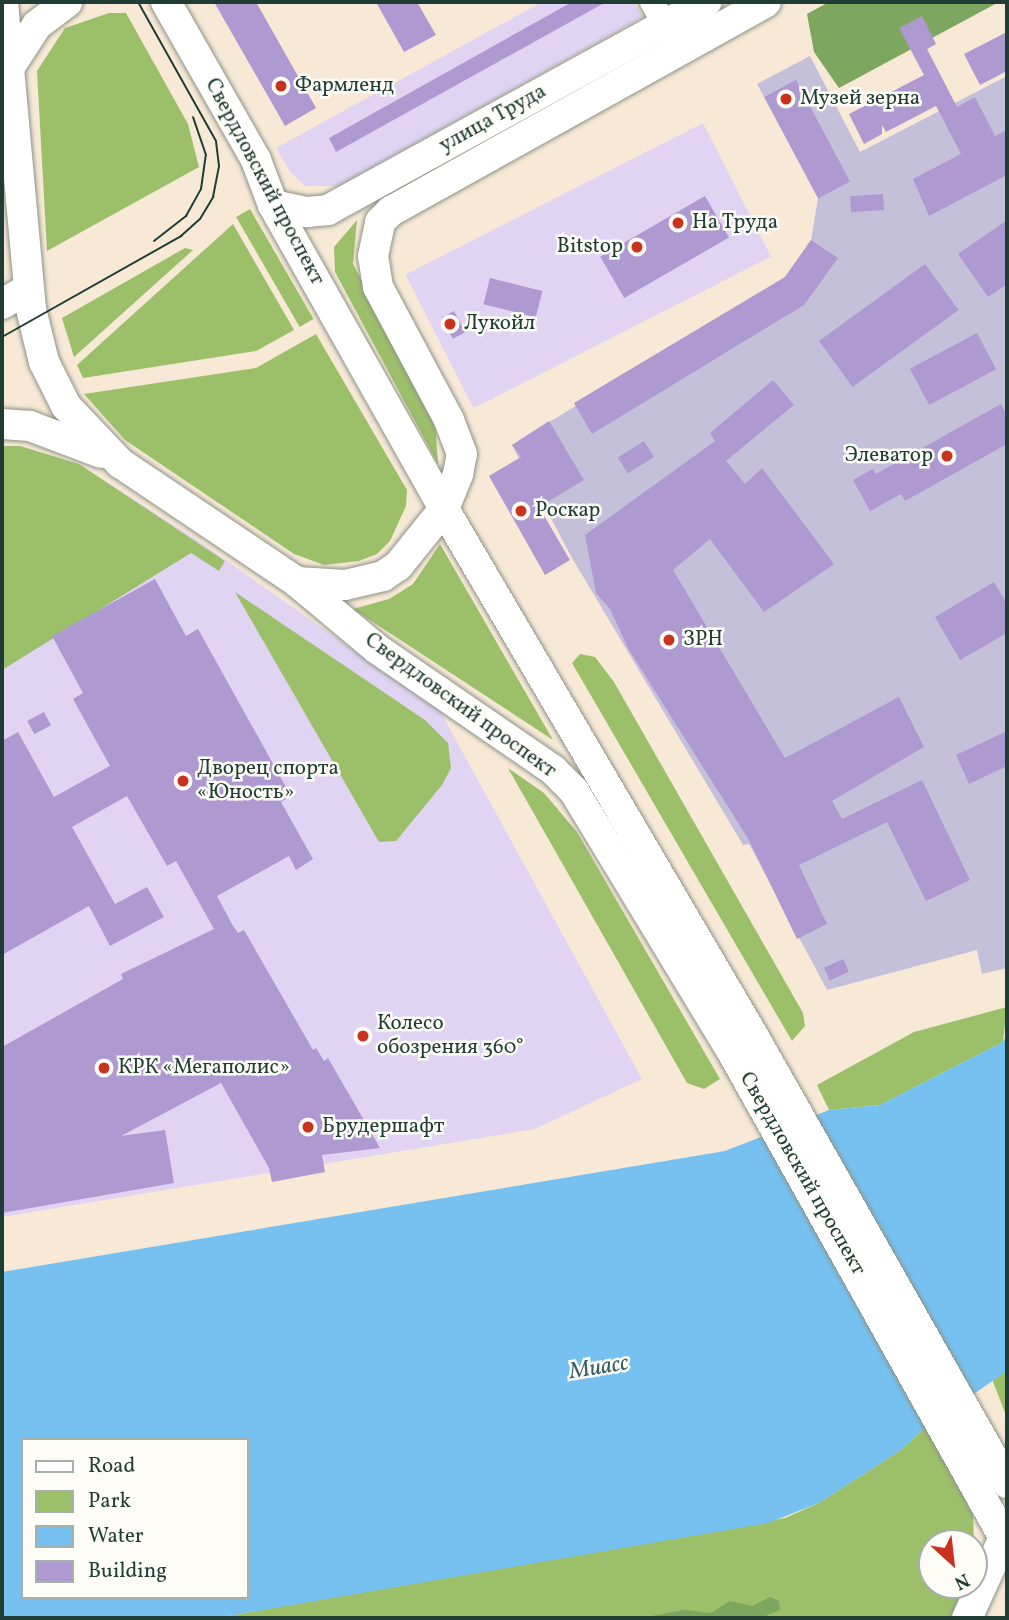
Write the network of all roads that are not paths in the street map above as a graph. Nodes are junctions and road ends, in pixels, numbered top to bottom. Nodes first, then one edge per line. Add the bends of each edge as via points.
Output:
1 (3, 2) edge
2 (67, 2) edge
3 (166, 2) edge
4 (707, 2) edge
5 (766, 2) edge
6 (665, 25) edge
7 (9, 68) junction
8 (273, 205) junction
9 (28, 289) junction
10 (2, 304) edge
11 (2, 424) edge
12 (120, 463) junction
13 (444, 509) junction
14 (297, 582) junction
15 (743, 1043) junction
16 (965, 1436) junction
17 (1007, 1483) edge
18 (1005, 1540) edge
19 (967, 1618) edge

1 - 7 main road, Свердловский проспект
2 - 7 main road via 37,25
3 - 8 main road, Свердловский проспект via 256,160
4 - 6 main road, улица Труда
5 - 6 main road, улица Труда
6 - 8 main road, улица Труда via 328,209 307,212
6 - 13 main road, улица Труда via 391,211 378,229 373,256 378,286 462,454
7 - 9 main road, Свердловский проспект
8 - 13 main road, Свердловский проспект
9 - 10 main road
9 - 12 main road, Свердловский проспект via 51,378 80,423
11 - 12 main road via 30,426
12 - 14 main road, Свердловский проспект
13 - 14 main road via 398,566 383,576 345,585
13 - 15 main road, Свердловский проспект
14 - 15 main road, Свердловский проспект via 377,649 553,770 574,790
15 - 16 main road, Свердловский проспект
16 - 17 main road, Свердловский проспект
16 - 18 main road, Свердловский проспект
18 - 19 main road

